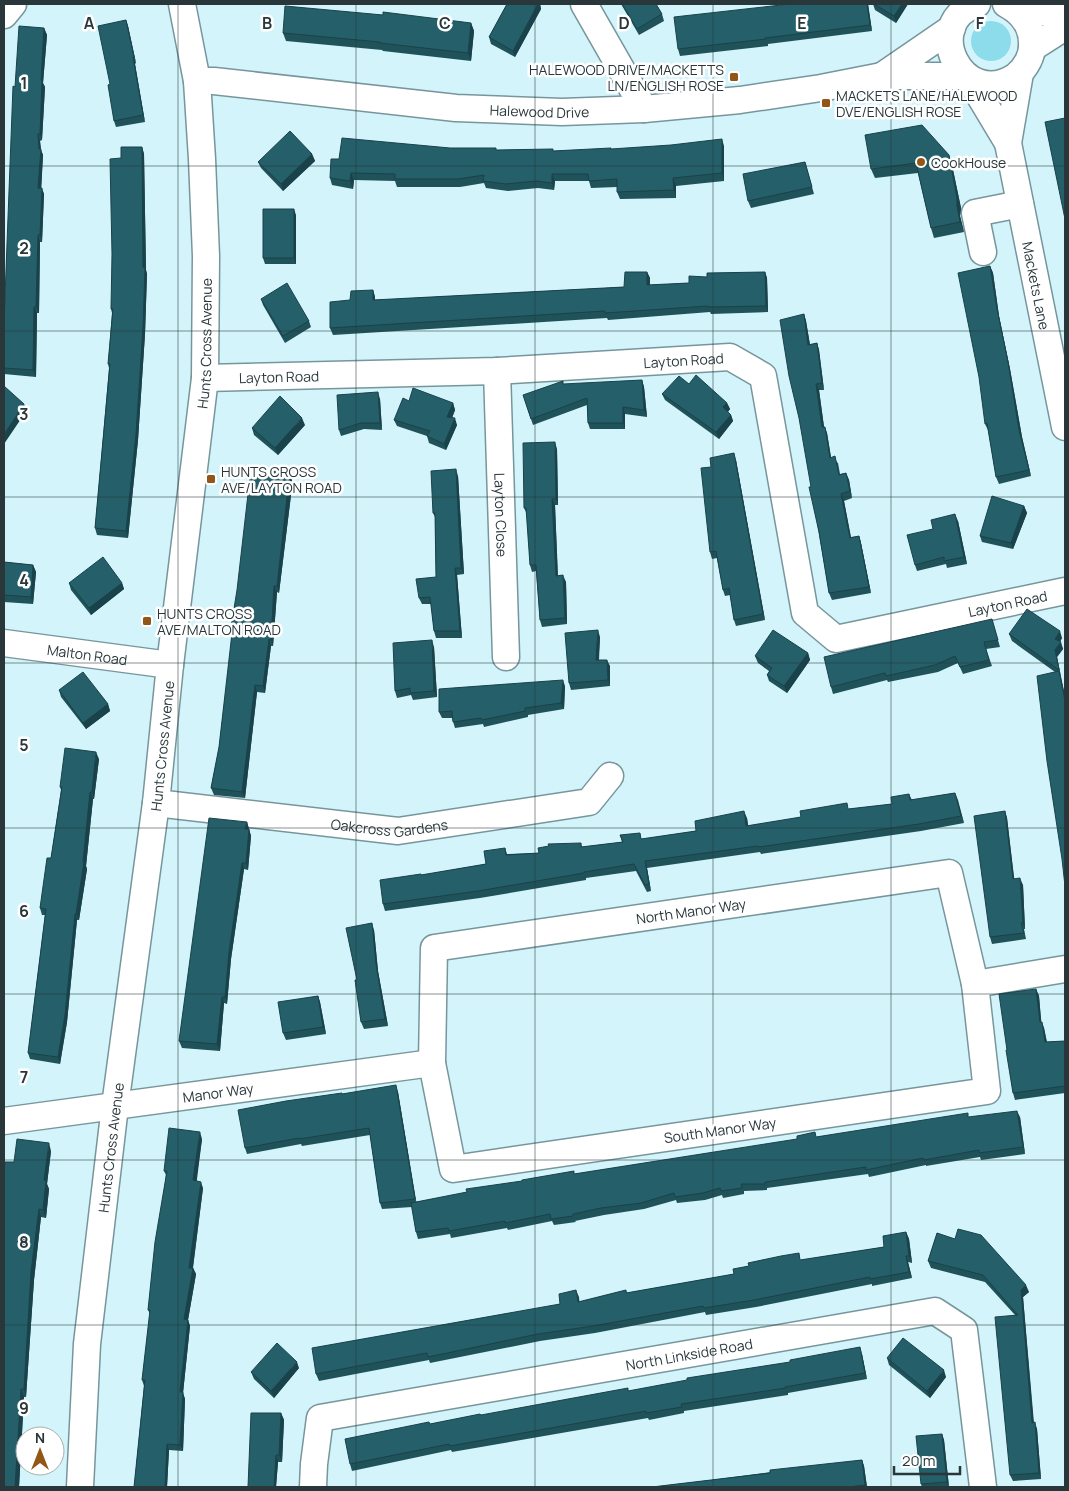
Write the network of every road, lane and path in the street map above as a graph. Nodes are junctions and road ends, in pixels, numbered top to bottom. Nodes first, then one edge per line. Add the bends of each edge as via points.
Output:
1 (13, 4) edge
2 (182, 4) edge
3 (584, 4) edge
4 (1009, 6) edge
5 (965, 12) edge
6 (1065, 12) edge
7 (4, 15) edge
8 (1065, 28) edge
9 (1032, 48) junction
10 (1020, 73) junction
11 (882, 76) junction
12 (967, 77) junction
13 (196, 81) junction
14 (644, 109) junction
15 (1008, 143) junction
16 (1020, 204) junction
17 (983, 252) dead end
18 (497, 371) junction
19 (205, 378) junction
20 (1065, 427) edge
21 (1065, 591) edge
22 (4, 643) edge
23 (506, 657) dead end
24 (170, 666) junction
25 (610, 776) dead end
26 (156, 803) junction
27 (1065, 969) edge
28 (975, 984) junction
29 (432, 1063) junction
30 (116, 1106) junction
31 (4, 1121) edge
32 (80, 1487) edge
33 (313, 1487) edge
34 (983, 1487) edge

1 - 7 street
2 - 13 street, Hunts Cross Avenue
3 - 14 street
4 - 6 street
4 - 9 street via 1027,22 1032,34
5 - 11 street, Halewood Drive
5 - 12 street, Mackets Lane via 949,41 956,66
8 - 9 street
9 - 10 street, Mackets Lane
10 - 12 street, Halewood Drive via 995,84
10 - 15 street, Mackets Lane
11 - 12 street, Halewood Drive
11 - 14 street, Halewood Drive via 740,100
12 - 15 street, Mackets Lane
13 - 14 street, Halewood Drive via 456,108 562,112
13 - 19 street, Hunts Cross Avenue via 206,256
15 - 16 street, Mackets Lane
16 - 17 street via 975,213
16 - 20 street, Mackets Lane
18 - 19 street, Layton Road
18 - 21 street, Layton Road via 730,357 763,376 805,613 836,639
18 - 23 street, Layton Close
19 - 24 street, Hunts Cross Avenue
22 - 24 street, Malton Road
24 - 26 street, Hunts Cross Avenue
25 - 26 street, Oakcross Gardens via 590,802 398,832
26 - 30 street, Hunts Cross Avenue
27 - 28 street
28 - 29 street, North Manor Way via 949,873 434,948
28 - 29 street, South Manor Way via 986,1091 453,1169
29 - 30 street, Manor Way
30 - 31 street, Manor Way
30 - 32 street, Hunts Cross Avenue via 87,1344
33 - 34 street, North Linkside Road via 320,1418 935,1311 964,1330

